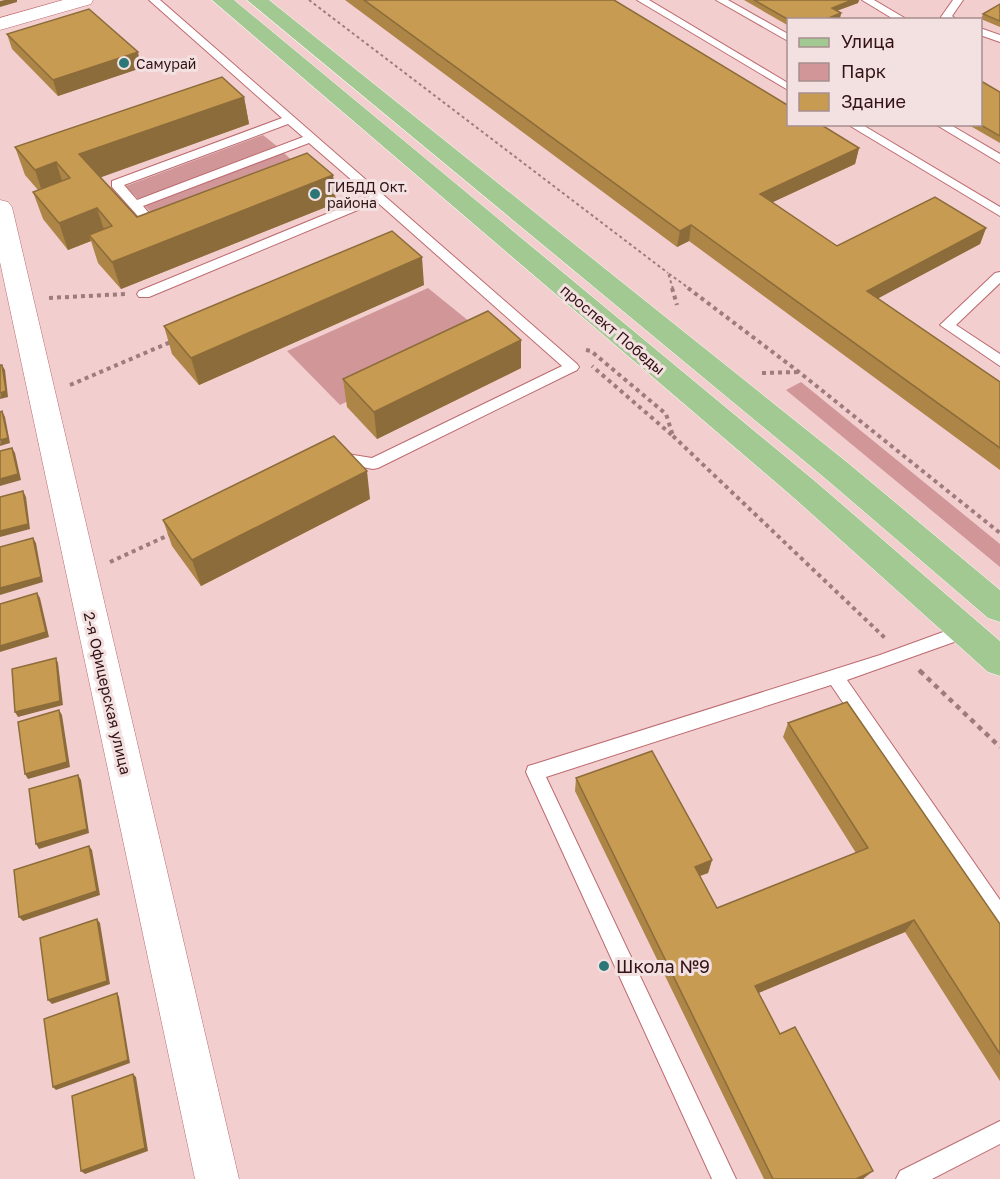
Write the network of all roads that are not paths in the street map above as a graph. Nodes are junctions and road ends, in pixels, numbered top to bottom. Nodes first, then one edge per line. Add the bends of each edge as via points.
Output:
1 (84, 0) edge
2 (154, 0) edge
3 (222, 0) edge
4 (257, 0) edge
5 (642, 0) edge
6 (721, 0) edge
7 (867, 0) edge
8 (958, 0) edge
9 (899, 18) edge
10 (948, 18) edge
11 (0, 24) edge
12 (982, 31) edge
13 (787, 37) edge
14 (1000, 39) edge
15 (787, 86) edge
16 (290, 119) junction
17 (855, 126) edge
18 (943, 126) edge
19 (311, 138) junction
20 (1000, 159) edge
21 (379, 197) junction
22 (135, 206) junction
23 (0, 207) edge
24 (1000, 212) edge
25 (168, 226) edge
26 (1000, 276) edge
27 (144, 294) road end
28 (1000, 361) edge
29 (319, 461) edge
30 (1000, 609) edge
31 (965, 631) junction
32 (1000, 662) edge
33 (835, 676) junction
34 (1000, 917) edge
35 (1000, 1132) edge
36 (217, 1179) edge
37 (724, 1179) edge
38 (908, 1179) edge

1 - 11 street
2 - 16 lane via 244,86
3 - 31 main road, проспект Победы via 797,483
4 - 30 main road, проспект Победы via 837,471
5 - 15 lane
6 - 13 lane
7 - 9 lane
8 - 10 lane
12 - 14 lane
16 - 19 lane
16 - 22 lane via 116,184
17 - 24 lane
18 - 20 lane
19 - 21 lane via 331,162
19 - 22 lane
21 - 27 lane
21 - 29 lane via 416,237 572,367 373,464 329,456
22 - 25 lane via 157,230
23 - 36 street, 2-я Офицерская улица
26 - 28 lane via 947,325
31 - 32 main road, проспект Победы
31 - 33 lane
33 - 34 lane
33 - 37 lane via 534,772
35 - 38 lane

